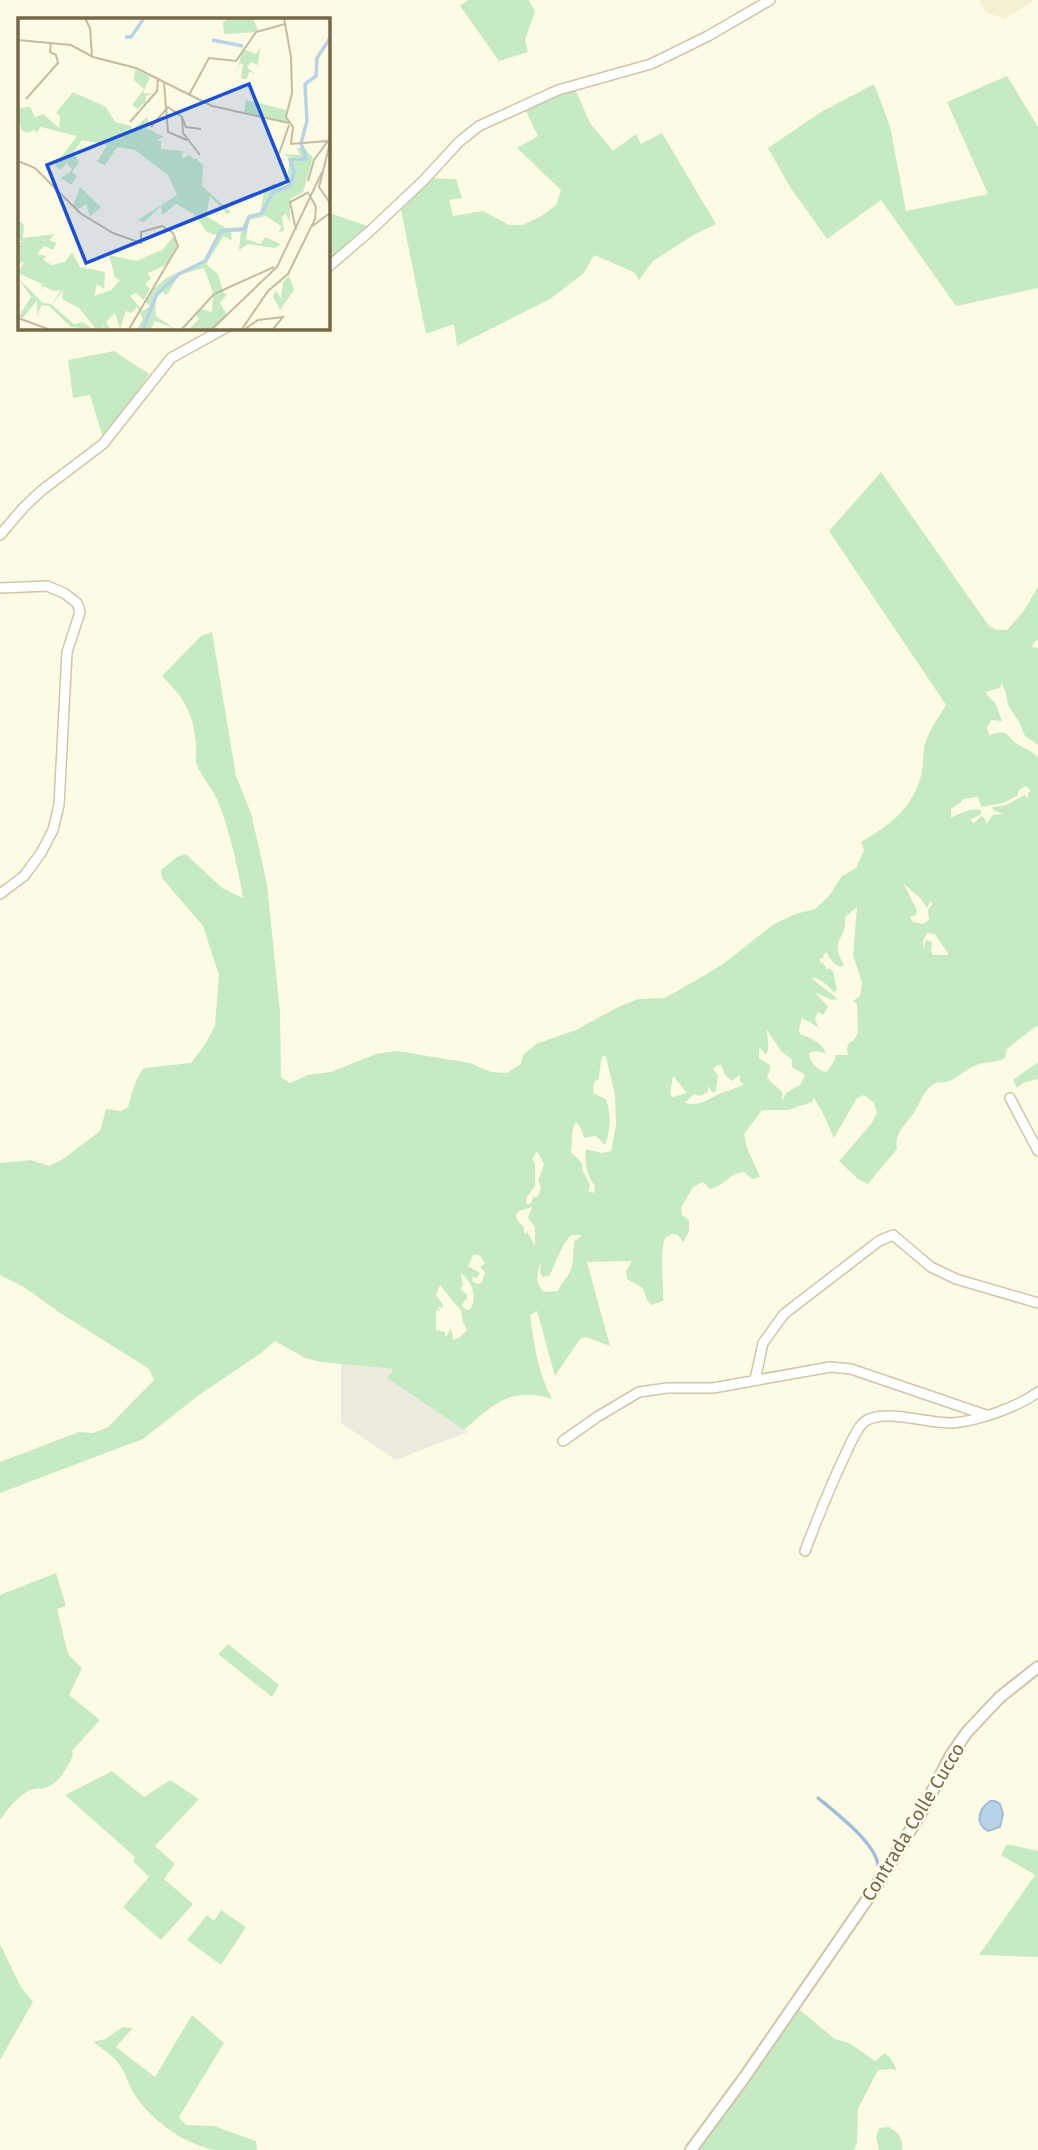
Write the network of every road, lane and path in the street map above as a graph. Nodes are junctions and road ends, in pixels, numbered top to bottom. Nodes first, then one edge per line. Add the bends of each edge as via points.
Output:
1 (770, 0) edge
2 (329, 266) edge
3 (224, 329) edge
4 (0, 535) edge
5 (0, 588) edge
6 (0, 894) edge
7 (1010, 1098) dead end
8 (1038, 1151) edge
9 (1038, 1303) edge
10 (755, 1380) junction
11 (1038, 1392) edge
12 (986, 1415) junction
13 (563, 1441) dead end
14 (805, 1551) dead end
15 (1038, 1667) edge
16 (691, 2150) edge

1 - 2 street via 651,64 558,90 479,126
3 - 4 street via 171,358 103,444 41,491
5 - 6 street via 47,586 77,603 80,612 67,652 59,805 52,830 24,876
7 - 8 street
9 - 10 street via 956,1279 931,1267 893,1235 784,1314 763,1343
10 - 12 street via 830,1367 851,1370
10 - 13 street via 713,1388 639,1392
11 - 12 street
12 - 14 street via 954,1423 871,1417 861,1424 831,1482
15 - 16 street, Contrada Colle Cucco via 1000,1697 967,1732 873,1891

